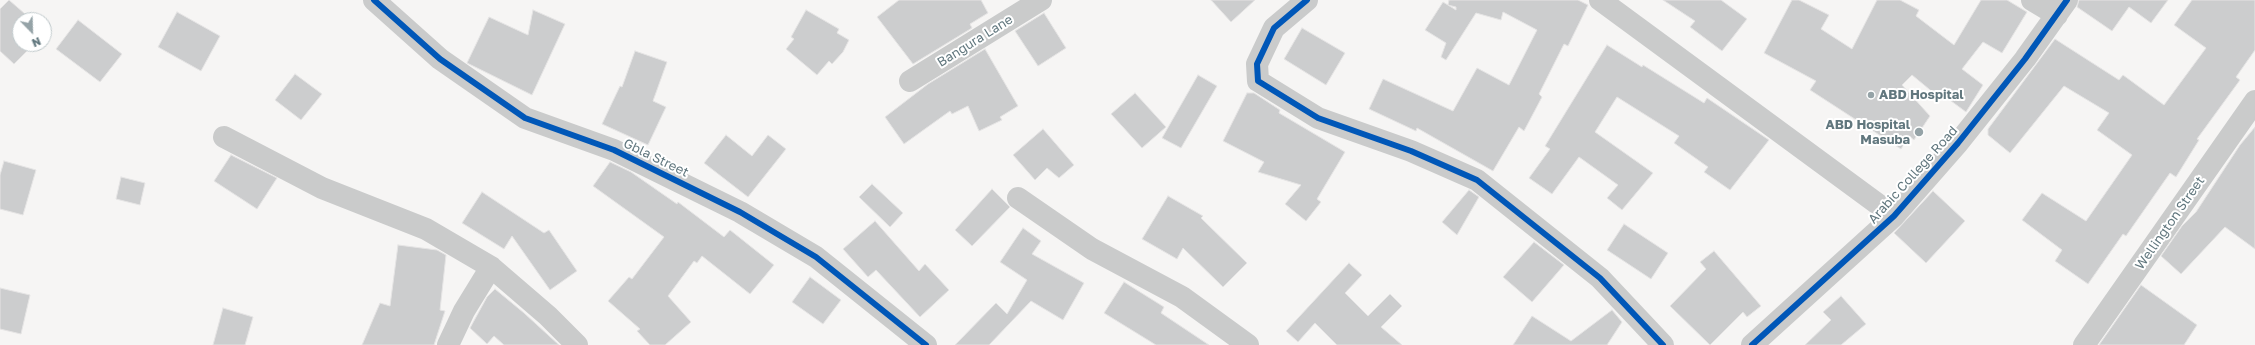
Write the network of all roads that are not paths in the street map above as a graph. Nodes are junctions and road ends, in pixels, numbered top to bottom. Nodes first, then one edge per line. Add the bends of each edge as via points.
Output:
1 (374, 0) edge
2 (1041, 0) edge
3 (1307, 0) edge
4 (1600, 0) edge
5 (2032, 0) edge
6 (2062, 8) edge
7 (910, 82) dead end
8 (2255, 101) edge
9 (224, 137) dead end
10 (1018, 198) dead end
11 (1894, 216) junction
12 (491, 267) junction
13 (448, 345) edge
14 (577, 345) edge
15 (926, 345) edge
16 (1248, 345) edge
17 (1663, 345) edge
18 (1752, 345) edge
19 (2084, 345) edge

1 - 15 street, Gbla Street via 440,59 525,118 614,150 740,212 816,257
2 - 7 street, Bangura Lane
3 - 17 street via 1274,28 1257,64 1258,81 1318,118 1411,151 1477,180 1600,278
4 - 11 street
5 - 6 street
6 - 11 street, Arabic College Road via 1958,143
8 - 19 street, Wellington Street
9 - 12 street via 322,188 426,229
10 - 16 street via 1092,249 1182,297
11 - 18 street, Arabic College Road
12 - 13 street via 464,311
12 - 14 street

